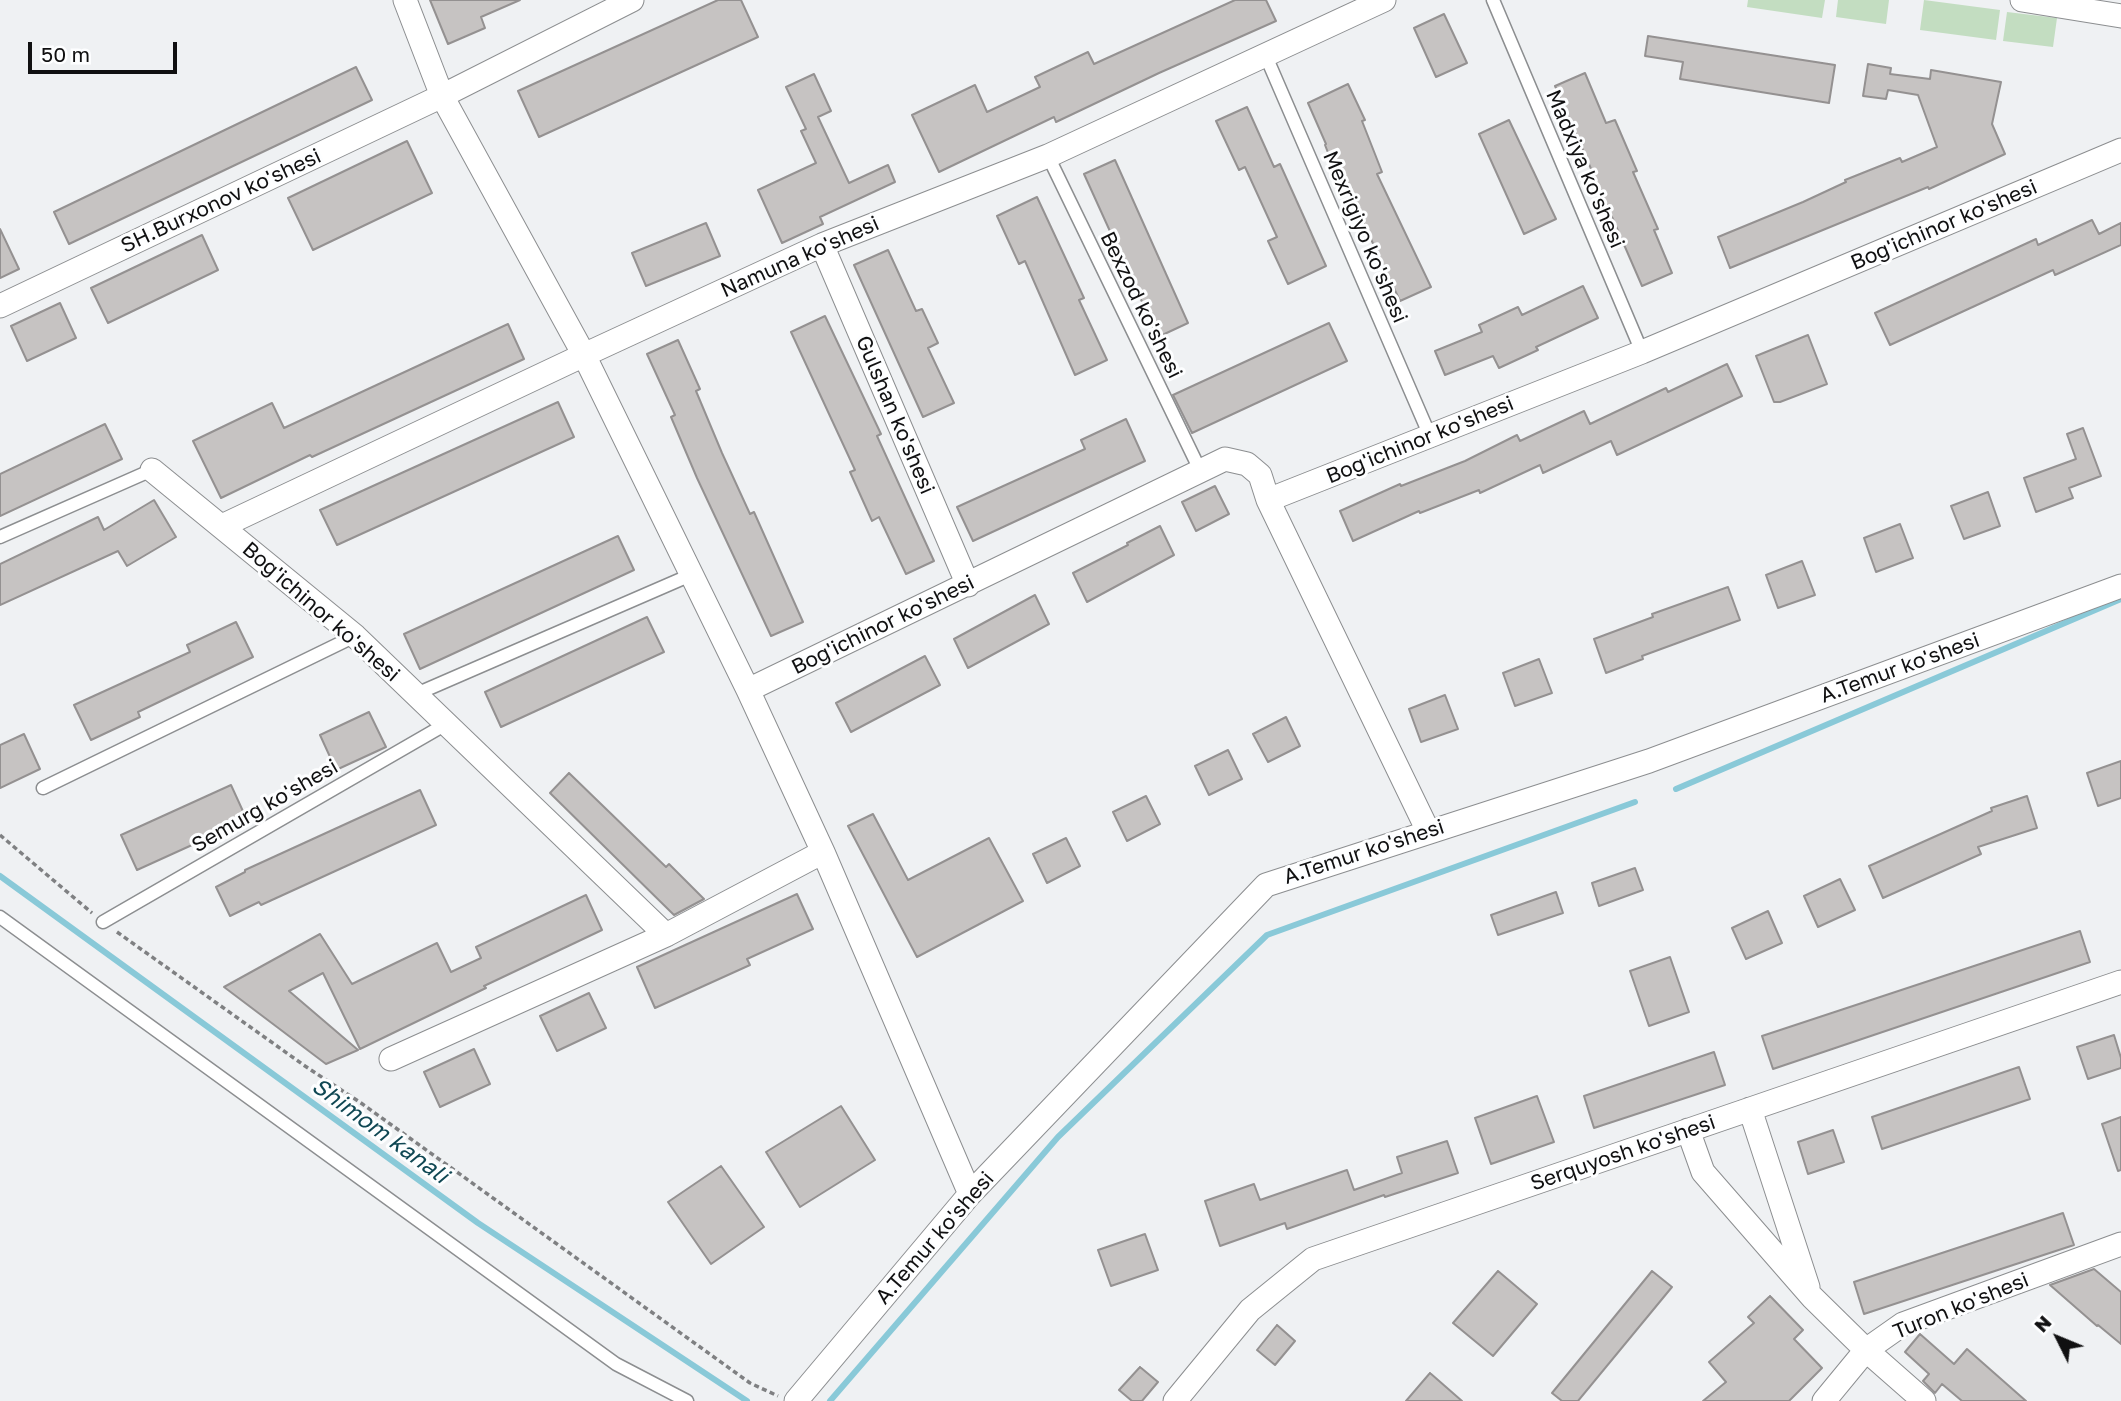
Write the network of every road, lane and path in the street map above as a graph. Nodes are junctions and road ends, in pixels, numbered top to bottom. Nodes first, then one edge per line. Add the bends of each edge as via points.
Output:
1 (405, 0) edge
2 (632, 0) edge
3 (1384, 0) edge
4 (1493, 0) edge
5 (2021, 0) edge
6 (2121, 16) edge
7 (1265, 54) junction
8 (442, 96) junction
9 (2121, 150) edge
10 (1048, 156) junction
11 (822, 246) junction
12 (0, 306) edge
13 (1642, 352) junction
14 (584, 355) junction
15 (1430, 436) junction
16 (152, 470) joint
17 (1200, 470) junction
18 (1268, 500) junction
19 (222, 526) junction
20 (0, 537) edge
21 (693, 574) junction
22 (968, 585) junction
23 (2121, 586) edge
24 (355, 636) junction
25 (748, 690) junction
26 (414, 695) junction
27 (446, 724) junction
28 (43, 788) dead end
29 (1427, 831) junction
30 (0, 835) edge
31 (823, 852) junction
32 (0, 917) edge
33 (103, 922) junction
34 (666, 934) junction
35 (2121, 982) edge
36 (391, 1059) dead end
37 (1750, 1109) junction
38 (1688, 1130) junction
39 (970, 1194) junction
40 (2121, 1244) edge
41 (1812, 1297) junction
42 (1866, 1350) junction
43 (788, 1399) edge
44 (687, 1401) edge
45 (1175, 1401) edge
46 (1824, 1401) edge
47 (1924, 1401) edge

1 - 8 street
2 - 8 street, SH.Burxonov ko'shesi
3 - 7 street, Namuna ko'shesi
4 - 13 lane, Madxiya ko'shesi
5 - 6 street
7 - 10 street, Namuna ko'shesi
7 - 15 lane, Mexrigiyo ko'shesi
8 - 12 street, SH.Burxonov ko'shesi
8 - 14 street
9 - 13 street, Bog'ichinor ko'shesi
10 - 11 street, Namuna ko'shesi
10 - 17 lane, Bexzod ko'shesi
11 - 14 street, Namuna ko'shesi
11 - 22 street, Gulshan ko'shesi
13 - 15 street, Bog'ichinor ko'shesi
14 - 19 street, Namuna ko'shesi
14 - 21 street
15 - 18 street, Bog'ichinor ko'shesi
16 - 19 street, Bog'ichinor ko'shesi
16 - 20 lane
17 - 18 street, Bog'ichinor ko'shesi via 1225,459 1247,464 1260,474
17 - 22 street, Bog'ichinor ko'shesi
18 - 29 street
19 - 24 street, Bog'ichinor ko'shesi
21 - 25 street
21 - 26 lane
22 - 25 street, Bog'ichinor ko'shesi
23 - 29 street, A.Temur ko'shesi via 1649,761
24 - 26 street, Bog'ichinor ko'shesi
24 - 28 lane
25 - 31 street
26 - 27 street, Bog'ichinor ko'shesi
27 - 33 lane, Semurg ko'shesi
27 - 34 street, Bog'ichinor ko'shesi
29 - 39 street, A.Temur ko'shesi via 1266,885
30 - 33 path
31 - 34 street
31 - 39 street
32 - 44 lane via 616,1364
33 - 43 path via 750,1383
34 - 36 street
35 - 37 street, Serquyosh ko'shesi
37 - 38 street, Serquyosh ko'shesi
37 - 41 street
38 - 41 street via 1703,1172
38 - 45 street, Serquyosh ko'shesi via 1313,1259 1250,1310
39 - 43 street, A.Temur ko'shesi
40 - 42 street, Turon ko'shesi via 1903,1324
41 - 42 street
42 - 46 street, Turon ko'shesi
42 - 47 street

